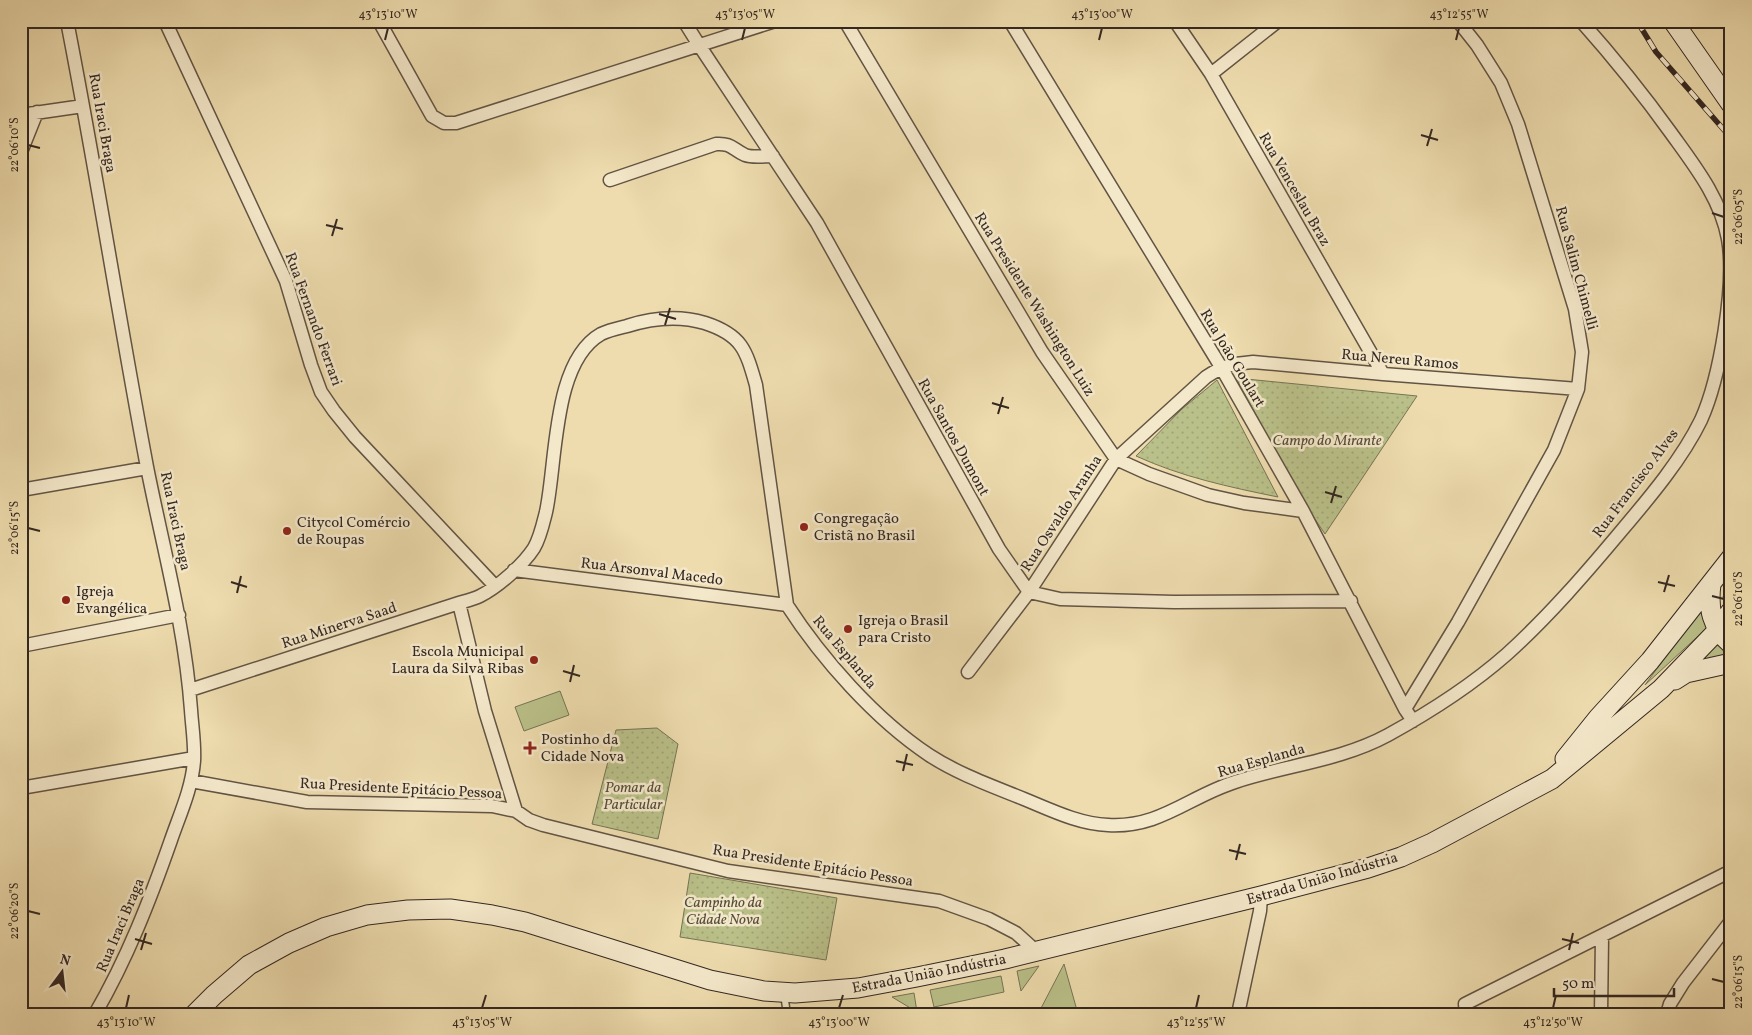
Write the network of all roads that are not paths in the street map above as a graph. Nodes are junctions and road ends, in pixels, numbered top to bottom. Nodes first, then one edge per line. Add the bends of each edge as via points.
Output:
1 (67, 21) edge
2 (165, 21) edge
3 (379, 21) edge
4 (684, 21) edge
5 (775, 21) edge
6 (846, 21) edge
7 (1010, 21) edge
8 (1175, 21) edge
9 (1278, 21) edge
10 (1458, 21) edge
11 (1580, 21) edge
12 (1673, 21) edge
13 (699, 45) junction
14 (1211, 74) junction
15 (1731, 104) edge
16 (83, 106) junction
17 (37, 112) junction
18 (21, 115) edge
19 (21, 152) edge
20 (773, 156) junction
21 (610, 180) dead end
22 (1221, 367) junction
23 (1384, 374) junction
24 (1578, 389) junction
25 (1116, 459) junction
26 (148, 468) junction
27 (21, 490) edge
28 (1303, 512) junction
29 (1731, 558) edge
30 (514, 570) junction
31 (1711, 584) junction
32 (495, 586) junction
33 (1029, 592) junction
34 (1351, 601) junction
35 (459, 604) junction
36 (787, 605) junction
37 (1731, 611) edge
38 (180, 615) junction
39 (1717, 631) junction
40 (1731, 644) edge
41 (21, 646) edge
42 (1731, 663) edge
43 (968, 672) dead end
44 (1662, 689) junction
45 (190, 690) junction
46 (1405, 708) junction
47 (1413, 721) junction
48 (194, 758) junction
49 (1552, 779) junction
50 (191, 782) junction
51 (21, 788) edge
52 (516, 811) junction
53 (1731, 871) edge
54 (1262, 896) junction
55 (1731, 922) edge
56 (1602, 937) junction
57 (1036, 951) junction
58 (784, 993) junction
59 (1465, 1009) edge
60 (95, 1014) edge
61 (195, 1014) edge
62 (787, 1014) edge
63 (1238, 1014) edge
64 (1601, 1014) edge
65 (1667, 1014) edge

1 - 16 street, Rua Iraci Braga
2 - 32 street, Rua Fernando Ferrari via 286,281 321,392 356,437
3 - 13 street via 432,116 444,123 456,124
4 - 13 street, Rua Santos Dumont
5 - 13 street
6 - 25 street, Rua Presidente Washington Luiz via 1042,352
7 - 22 street, Rua João Goulart
8 - 14 street, Rua Venceslau Braz
9 - 14 street
10 - 24 street, Rua Salim Chimelli via 1477,44 1501,83 1518,124 1575,309 1582,352
11 - 47 street, Rua Francisco Alves via 1637,86 1715,200 1727,235 1730,277 1714,377 1702,417 1685,448 1589,570 1504,656
12 - 15 main road
13 - 20 street, Rua Santos Dumont
14 - 23 street, Rua Venceslau Braz
16 - 17 street
16 - 26 street, Rua Iraci Braga
17 - 18 street
17 - 19 street
20 - 21 street via 750,156 725,143 716,144
20 - 33 street, Rua Santos Dumont via 817,223 999,549
22 - 23 street, Rua Nereu Ramos via 1253,362
22 - 25 street, Rua Osvaldo Aranha
22 - 28 street, Rua João Goulart
23 - 24 street, Rua Nereu Ramos
24 - 46 street, Rua Salim Chimelli via 1554,450 1458,622
25 - 28 street via 1208,495
25 - 33 street, Rua Osvaldo Aranha
26 - 27 street
26 - 38 street, Rua Iraci Braga
28 - 34 street, Rua João Goulart
29 - 31 main road, Estrada União Indústria
30 - 32 street, Rua Esplanda
30 - 36 street, Rua Arsonval Macedo
30 - 36 street, Rua Esplanda via 534,548 543,526 567,380 587,344 602,333 643,321 692,319 718,327 738,340 748,357 756,385
31 - 39 main road via 1709,602
31 - 49 main road, Estrada União Indústria via 1650,661 1568,754
32 - 35 street, Rua Minerva Saad via 481,596
33 - 34 street via 1060,599
33 - 43 street, Rua Osvaldo Aranha
34 - 46 street, Rua João Goulart
35 - 45 street, Rua Minerva Saad
35 - 52 street
36 - 47 street, Rua Esplanda via 807,635 866,702 929,755 959,772 1045,808 1102,825 1125,826 1147,822 1235,782 1363,748
37 - 39 main road, Estrada União Indústria
38 - 41 street
38 - 45 street, Rua Iraci Braga
39 - 40 main road
39 - 44 main road, Estrada União Indústria
42 - 44 main road via 1686,673
44 - 49 main road, Estrada União Indústria
45 - 48 street, Rua Iraci Braga
46 - 47 street, Rua João Goulart
48 - 50 street, Rua Iraci Braga
48 - 51 street
49 - 54 main road, Estrada União Indústria via 1400,857
50 - 52 street, Rua Presidente Epitácio Pessoa via 307,802 492,806
50 - 60 street, Rua Iraci Braga via 131,945
52 - 57 street, Rua Presidente Epitácio Pessoa via 543,825 728,870 939,901 989,919 1016,933
53 - 56 street
54 - 57 main road, Estrada União Indústria
54 - 63 street
55 - 65 street via 1683,983
56 - 59 street
56 - 64 street
57 - 58 main road, Estrada União Indústria via 858,988
58 - 61 main road, Estrada União Indústria via 710,980 525,922 450,909 408,910 367,915 288,943 249,965
58 - 62 lane

